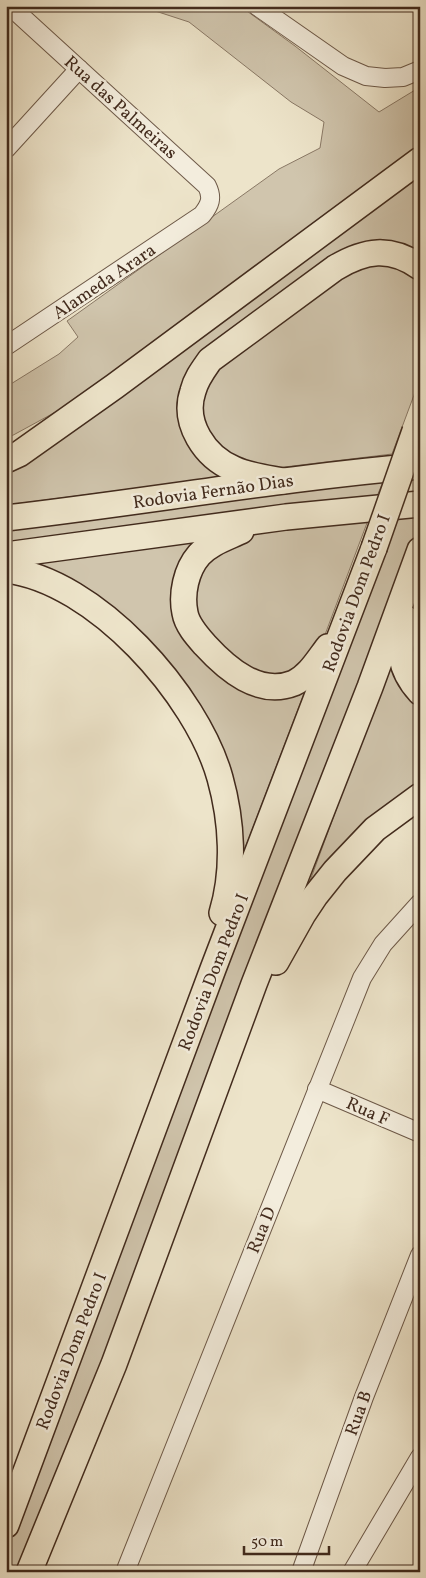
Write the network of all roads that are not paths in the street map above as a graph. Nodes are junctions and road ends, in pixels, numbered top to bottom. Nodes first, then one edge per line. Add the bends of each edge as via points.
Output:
1 (10, 6) edge
2 (261, 8) edge
3 (78, 69) junction
4 (420, 70) edge
5 (6, 148) edge
6 (420, 160) edge
7 (202, 215) joint
8 (420, 267) edge
9 (6, 346) edge
10 (417, 425) edge
11 (6, 460) edge
12 (420, 466) edge
13 (283, 481) junction
14 (420, 504) edge
15 (286, 517) junction
16 (6, 518) edge
17 (6, 555) edge
18 (418, 556) edge
19 (6, 570) edge
20 (347, 621) junction
21 (420, 692) edge
22 (420, 796) edge
23 (420, 903) edge
24 (213, 969) junction
25 (254, 984) junction
26 (317, 1088) junction
27 (420, 1133) edge
28 (420, 1256) edge
29 (420, 1457) edge
30 (6, 1525) edge
31 (29, 1572) edge
32 (125, 1572) edge
33 (301, 1572) edge
34 (352, 1572) edge

1 - 3 street, Rua das Palmeiras
2 - 4 street via 343,66 366,76 403,77
3 - 5 street
3 - 7 street, Rua das Palmeiras via 207,186 210,200
6 - 11 highway via 115,386
7 - 9 street, Alameda Arara
8 - 13 highway via 411,260 383,252 349,259 210,360 198,378 190,404 196,434 202,445 217,460 235,470
10 - 20 highway, Rodovia Dom Pedro I, bridge
12 - 13 highway, Rodovia Fernão Dias
13 - 16 highway, Rodovia Fernão Dias
14 - 15 highway, Rodovia Fernão Dias
15 - 17 highway, Rodovia Fernão Dias
15 - 20 highway via 212,543 198,556 188,575 183,595 185,615 195,634 234,672 266,686 281,686 295,683 309,673
18 - 21 highway via 400,648 409,680
18 - 25 highway
19 - 24 highway via 40,577 101,613 149,660 180,696 197,723 220,777 230,834 227,891 215,929
20 - 24 highway, Rodovia Dom Pedro I
22 - 25 highway via 374,829 335,871 303,914 279,959
23 - 26 street, Rua D via 382,944 362,978
24 - 30 highway, Rodovia Dom Pedro I
25 - 31 highway via 114,1364
26 - 27 street, Rua F
26 - 32 street, Rua D
28 - 33 street, Rua B via 364,1397
29 - 34 street

